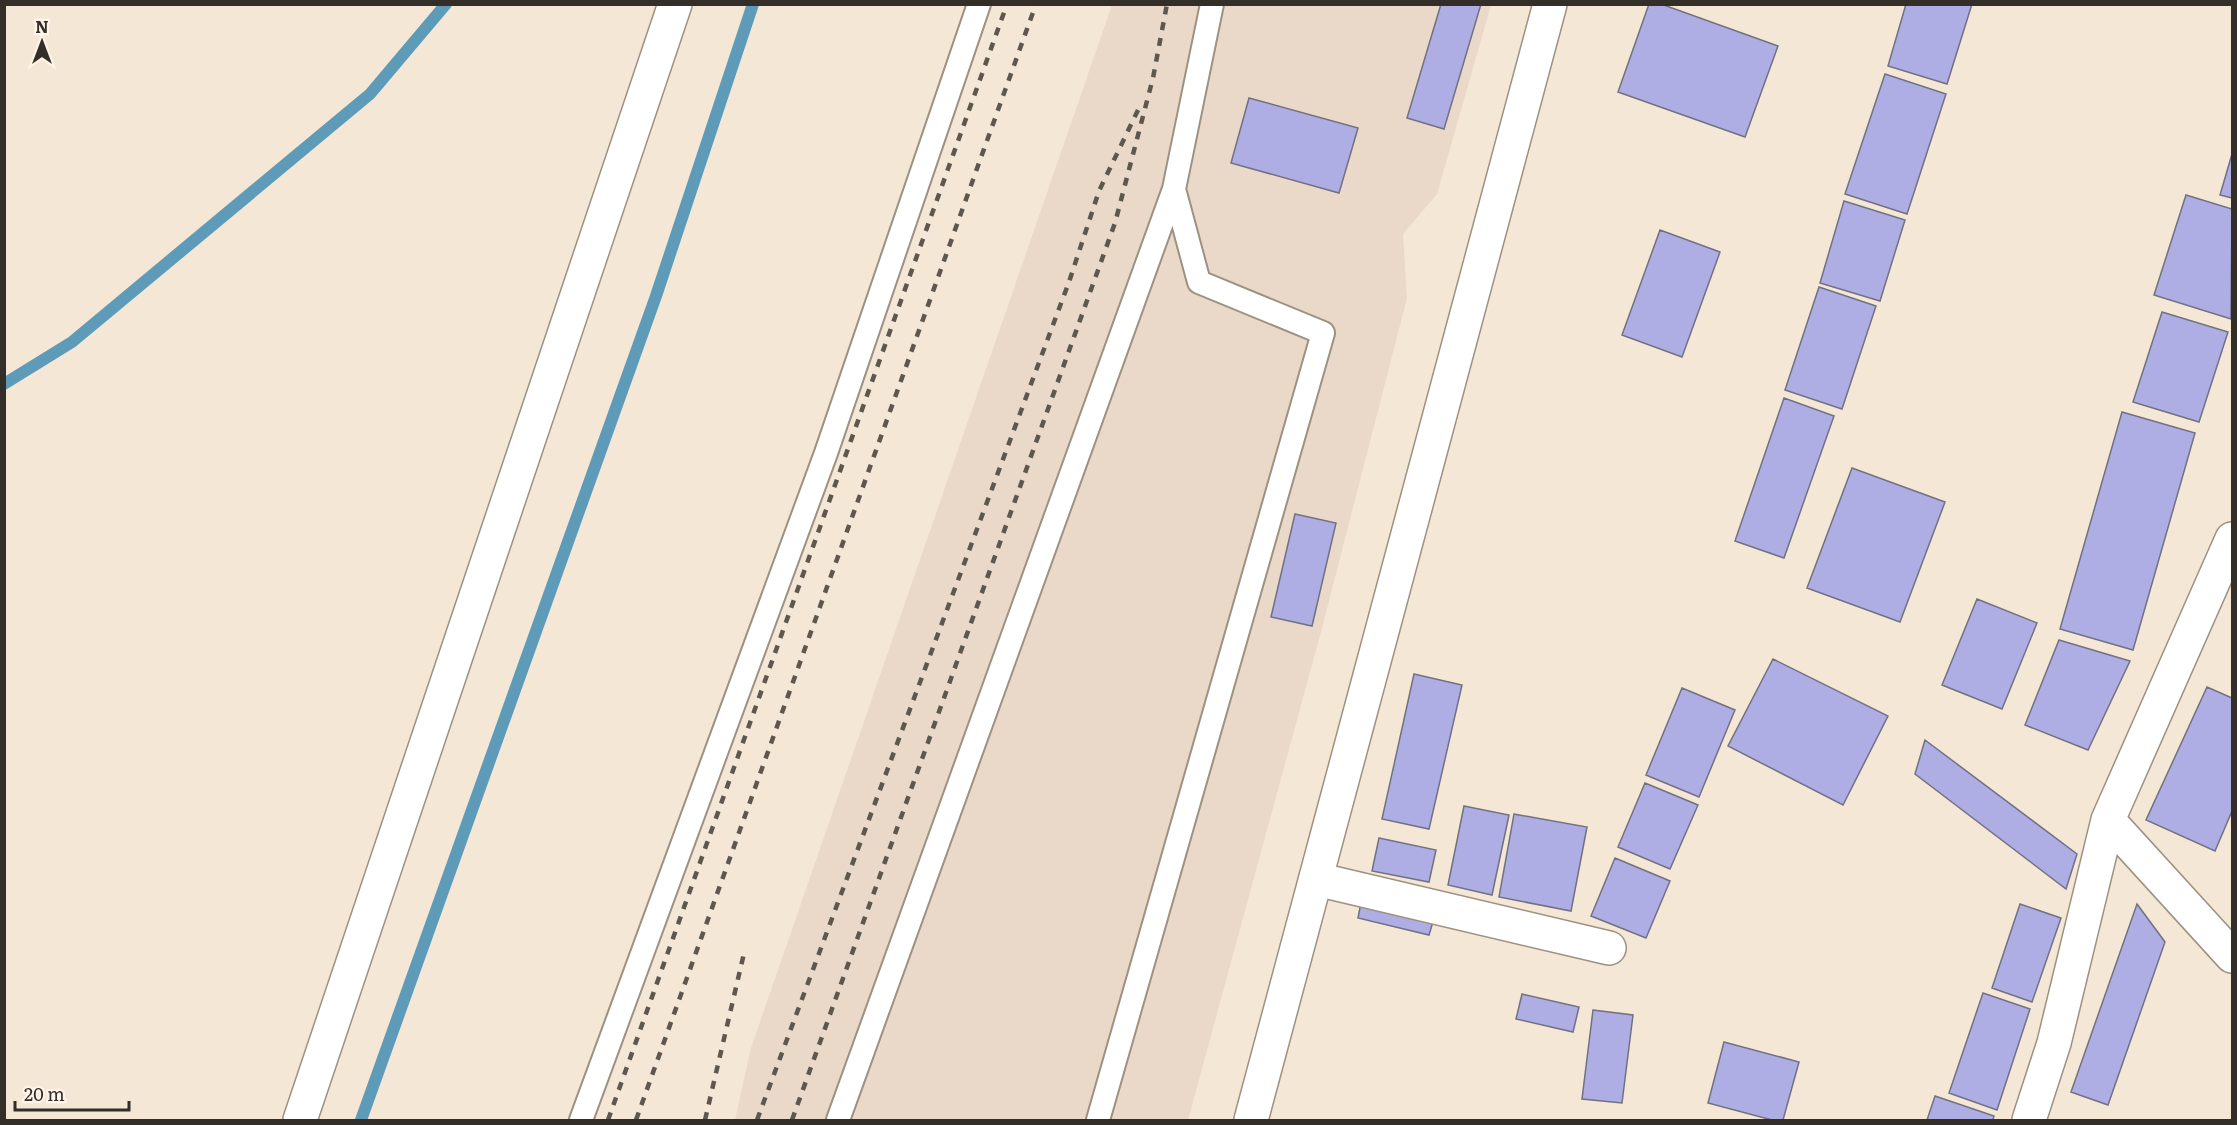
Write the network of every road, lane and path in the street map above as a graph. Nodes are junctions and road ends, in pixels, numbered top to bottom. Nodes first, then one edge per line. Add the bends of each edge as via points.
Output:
1 (675, 4) edge
2 (979, 4) edge
3 (1212, 4) edge
4 (1550, 4) edge
5 (1174, 189) junction
6 (2232, 539) edge
7 (2108, 820) junction
8 (1316, 879) junction
9 (1609, 948) dead end
10 (2232, 956) edge
11 (300, 1120) edge
12 (581, 1120) edge
13 (838, 1120) edge
14 (1098, 1120) edge
15 (1251, 1120) edge
16 (2029, 1120) edge

1 - 11 street
2 - 12 lane via 826,453
3 - 5 lane
4 - 8 street
5 - 13 lane
5 - 14 lane via 1199,282 1323,333
6 - 7 street
7 - 10 street
7 - 16 street via 2055,1043
8 - 9 street
8 - 15 street

